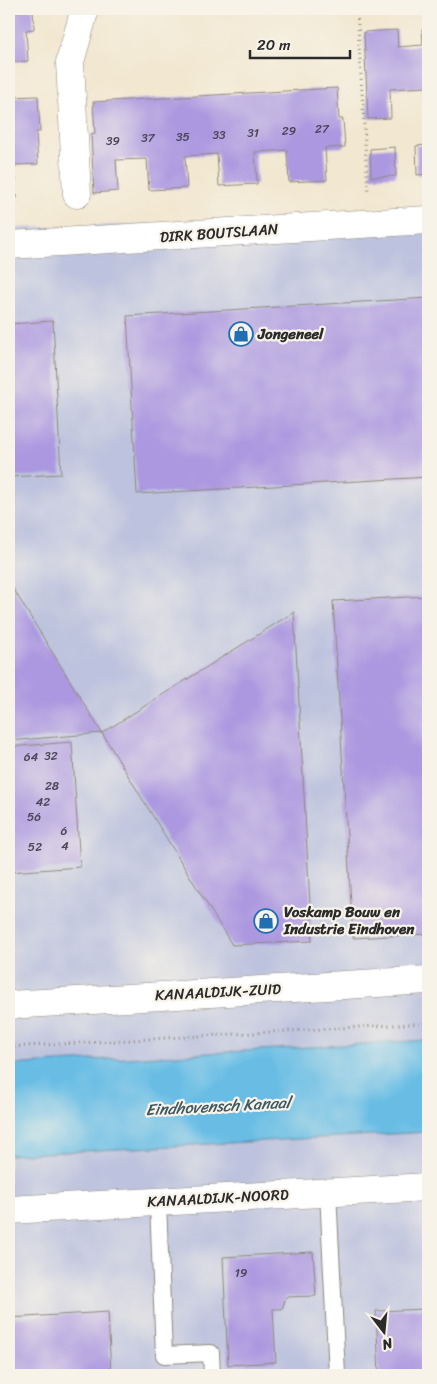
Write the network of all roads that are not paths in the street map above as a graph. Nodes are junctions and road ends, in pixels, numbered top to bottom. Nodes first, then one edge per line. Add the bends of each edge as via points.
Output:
1 (85, 9) edge
2 (77, 194) dead end
3 (428, 220) edge
4 (9, 245) edge
5 (428, 980) edge
6 (9, 1004) edge
7 (428, 1187) edge
8 (328, 1192) junction
9 (158, 1202) junction
10 (9, 1210) edge
11 (212, 1375) edge
12 (337, 1375) edge

1 - 2 street via 70,62
3 - 4 street, DIRK BOUTSLAAN
5 - 6 street, KANAALDIJK-ZUID
7 - 8 street, KANAALDIJK-NOORD
8 - 9 street, KANAALDIJK-NOORD
8 - 12 lane
9 - 10 street, KANAALDIJK-NOORD
9 - 11 lane via 164,1355 211,1353

